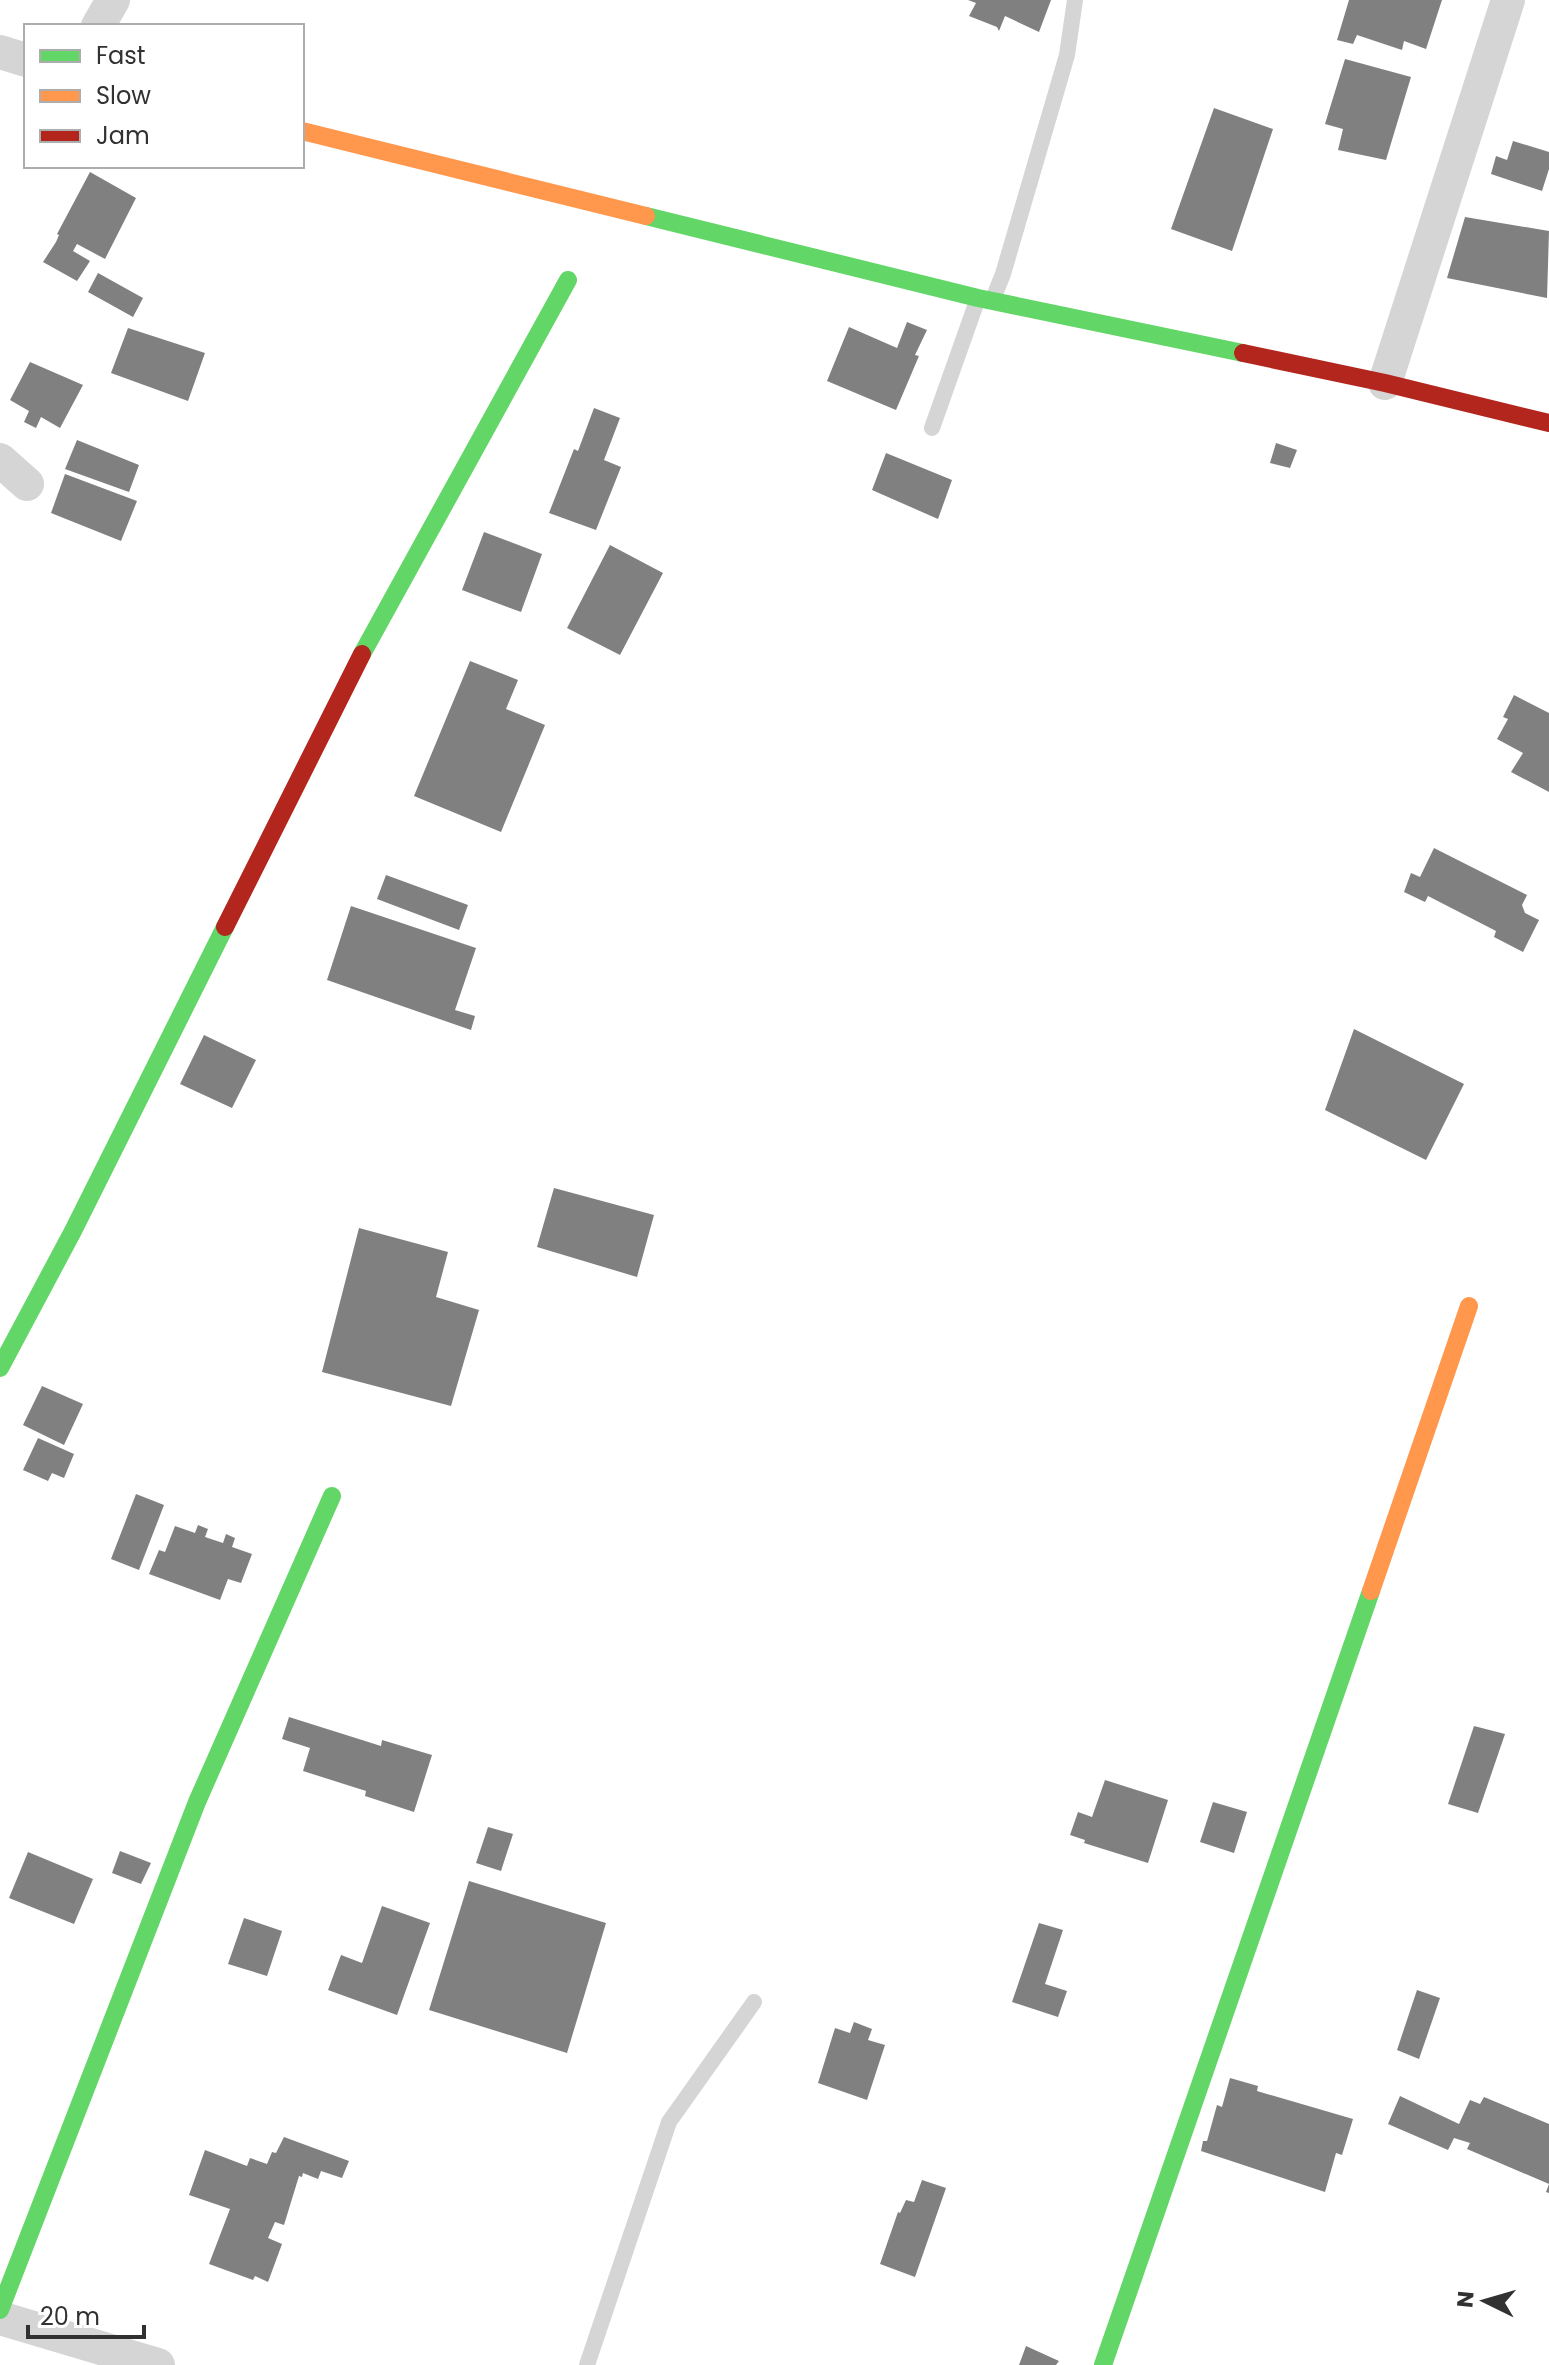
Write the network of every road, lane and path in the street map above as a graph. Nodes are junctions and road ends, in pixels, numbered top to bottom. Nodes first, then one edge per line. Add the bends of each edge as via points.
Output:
1 (113, 0) edge
2 (1075, 0) edge
3 (1508, 0) edge
4 (99, 24) edge
5 (0, 52) edge
6 (24, 59) edge
7 (304, 131) edge
8 (568, 280) dead end
9 (985, 299) junction
10 (1385, 383) junction
11 (1549, 423) edge
12 (932, 428) dead end
13 (0, 460) edge
14 (27, 484) dead end
15 (1469, 1306) dead end
16 (0, 1368) edge
17 (332, 1496) dead end
18 (754, 2002) dead end
19 (0, 2310) edge
20 (0, 2318) edge
21 (158, 2365) edge
22 (587, 2365) edge
23 (1103, 2365) edge

1 - 4 street
2 - 9 lane via 1067,55 1003,274
3 - 10 street
5 - 6 street
7 - 9 street
8 - 16 street via 343,689
9 - 10 street
9 - 12 lane
10 - 11 street
13 - 14 street
15 - 23 street
17 - 19 street via 197,1802
18 - 22 lane via 669,2122
20 - 21 street

